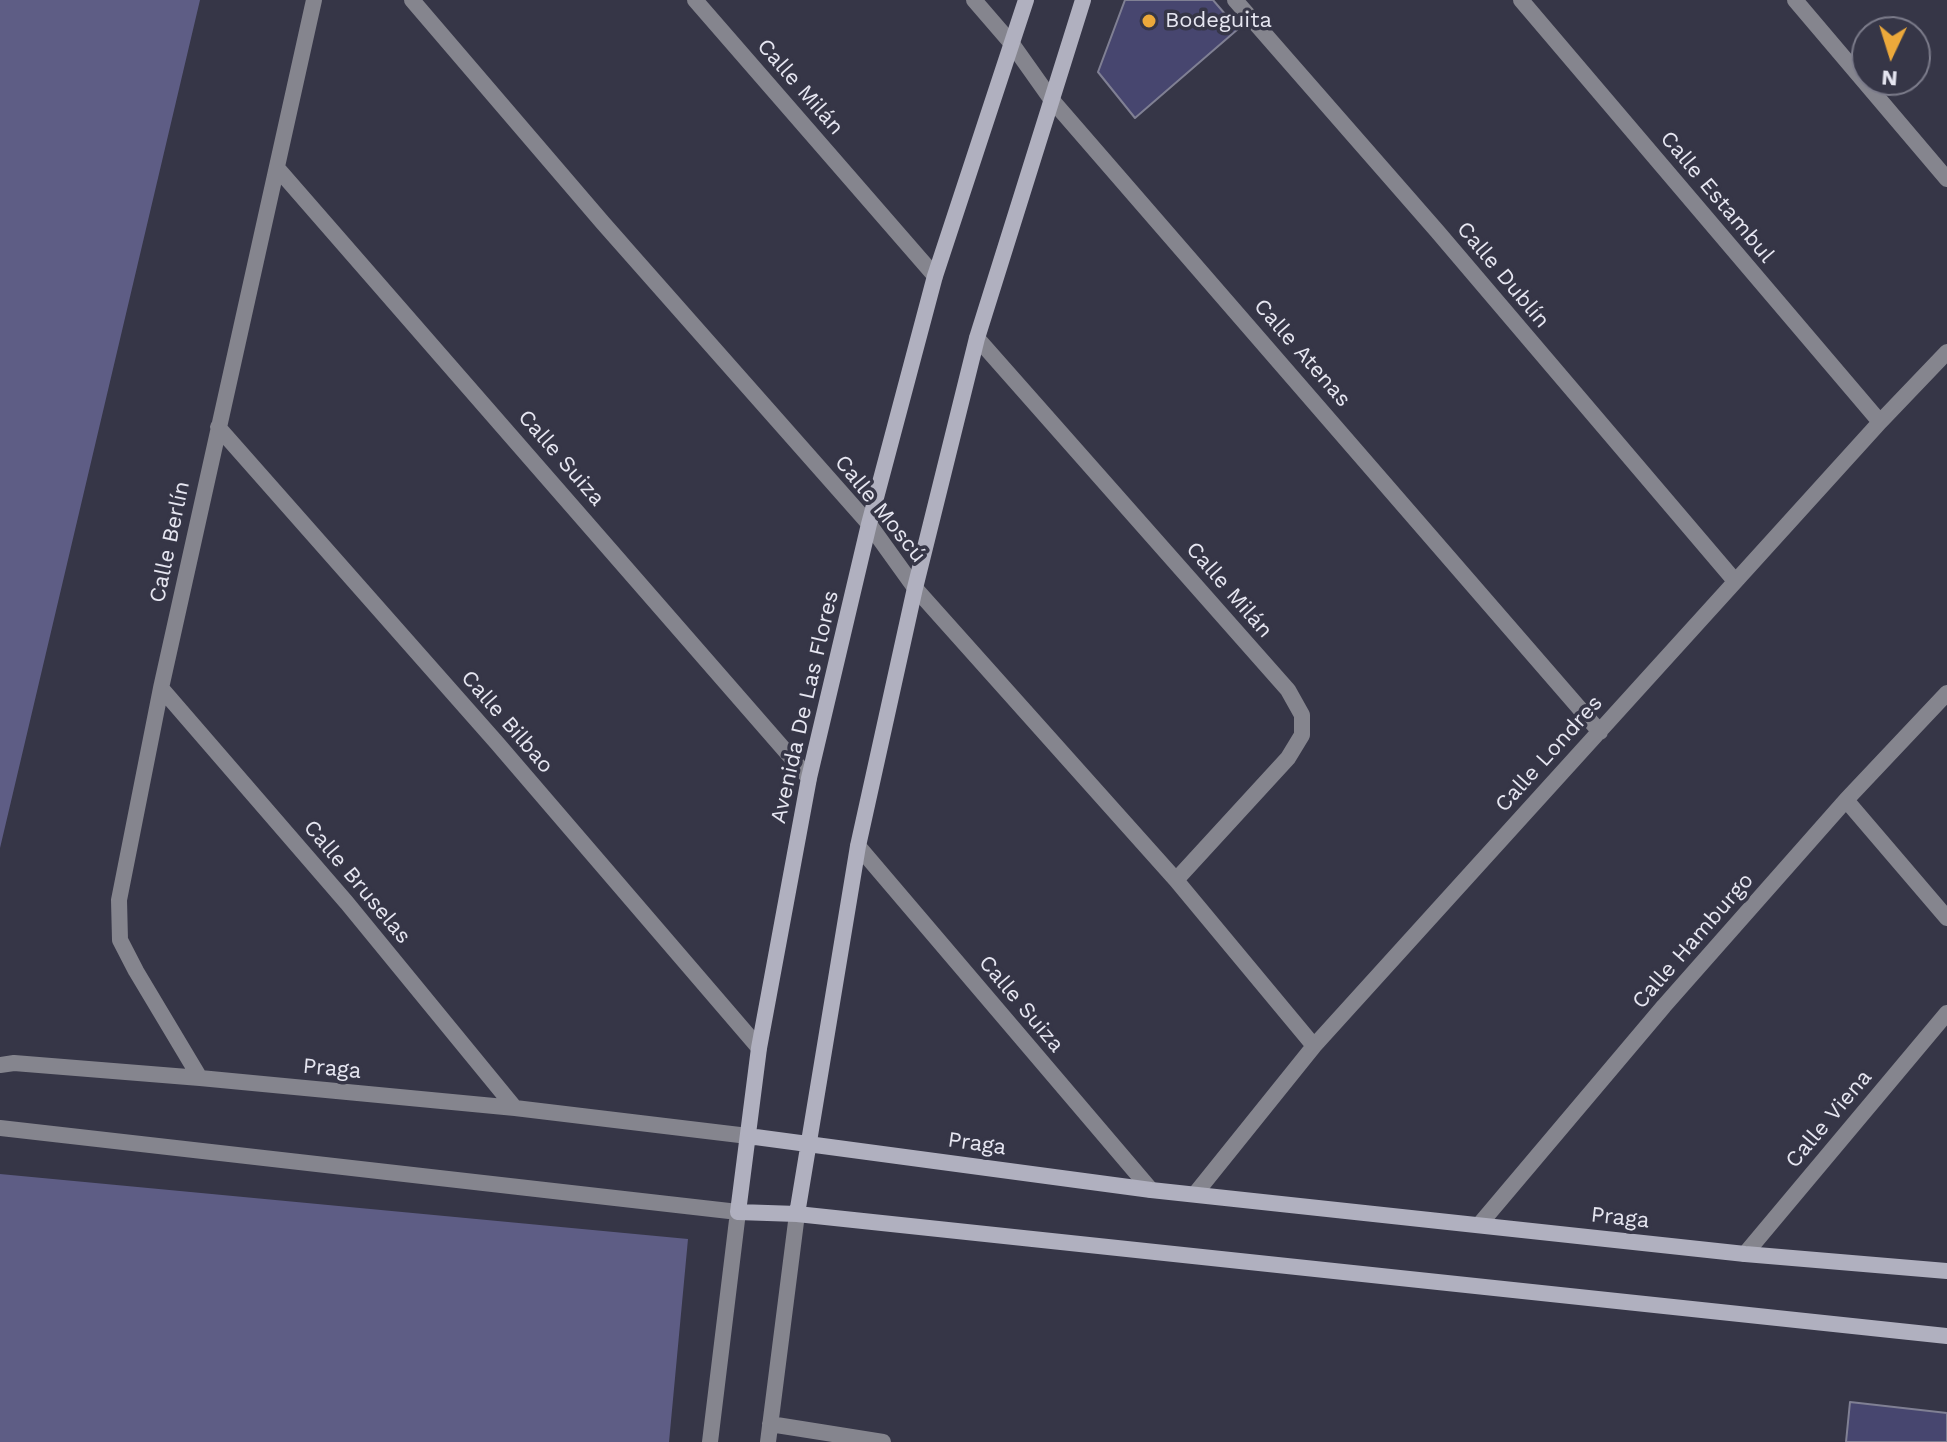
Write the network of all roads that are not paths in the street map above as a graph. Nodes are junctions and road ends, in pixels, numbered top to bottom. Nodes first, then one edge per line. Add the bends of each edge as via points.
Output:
1 (314, 0) edge
2 (412, 0) edge
3 (695, 0) edge
4 (974, 0) edge
5 (1026, 0) edge
6 (1083, 0) edge
7 (1235, 0) edge
8 (1521, 0) edge
9 (1795, 0) edge
10 (1012, 44) junction
11 (1051, 99) junction
12 (278, 169) junction
13 (1947, 179) edge
14 (935, 276) junction
15 (977, 338) junction
16 (1947, 352) edge
17 (1880, 422) junction
18 (218, 427) junction
19 (869, 524) junction
20 (1735, 581) junction
21 (915, 588) junction
22 (161, 688) junction
23 (1947, 693) edge
24 (1600, 732) junction
25 (809, 778) junction
26 (1846, 800) junction
27 (858, 846) junction
28 (1176, 880) junction
29 (1947, 918) edge
30 (1947, 1013) edge
31 (1314, 1046) junction
32 (759, 1048) junction
33 (0, 1065) edge
34 (200, 1078) junction
35 (515, 1108) junction
36 (0, 1128) edge
37 (748, 1136) junction
38 (807, 1142) junction
39 (1151, 1190) junction
40 (1195, 1194) junction
41 (738, 1212) junction
42 (797, 1214) junction
43 (1479, 1225) junction
44 (1745, 1254) junction
45 (1947, 1271) edge
46 (1947, 1336) edge
47 (770, 1424) junction
48 (710, 1442) edge
49 (768, 1442) edge
50 (883, 1442) edge

1 - 12 street, Calle Berlín
2 - 19 street, Calle Moscú
3 - 14 street, Calle Milán
4 - 10 street, Calle Atenas
5 - 10 street, Avenida De Las Flores
6 - 11 street
7 - 20 street, Calle Dublín
8 - 17 street, Calle Estambul
9 - 13 street
10 - 11 street, Calle Atenas
10 - 14 street, Avenida De Las Flores
11 - 15 street
11 - 24 street, Calle Atenas
12 - 18 street, Calle Berlín
12 - 25 street, Calle Suiza
14 - 19 street, Avenida De Las Flores
15 - 21 street
15 - 28 street, Calle Milán via 1288,690 1302,715 1302,735 1288,758
16 - 17 street, Calle Londres
17 - 20 street, Calle Londres
18 - 22 street, Calle Berlín
18 - 32 street, Calle Bilbao
19 - 21 street, Calle Moscú
19 - 25 street, Avenida De Las Flores
20 - 24 street, Calle Londres
21 - 27 street
21 - 28 street, Calle Moscú
22 - 34 street, Calle Berlín via 119,900 120,940
22 - 35 street, Calle Bruselas
23 - 26 street, Calle Hamburgo
24 - 31 street, Calle Londres
25 - 32 street, Avenida De Las Flores
26 - 29 street
26 - 43 street, Calle Hamburgo
27 - 38 street
27 - 39 street, Calle Suiza
28 - 31 street, Calle Moscú
30 - 44 street, Calle Viena
31 - 40 street, Calle Londres
32 - 37 street, Avenida De Las Flores
33 - 34 street, Praga
34 - 35 street, Praga
35 - 37 street, Praga
36 - 41 street
37 - 38 street, Praga
37 - 41 street, Avenida De Las Flores
38 - 39 street, Praga
38 - 42 street
39 - 40 street, Praga
40 - 43 street, Praga
41 - 42 street
41 - 48 street, Avenida De Las Flores
42 - 46 street
42 - 47 street
43 - 44 street, Praga
44 - 45 street, Praga
47 - 49 street
47 - 50 street

